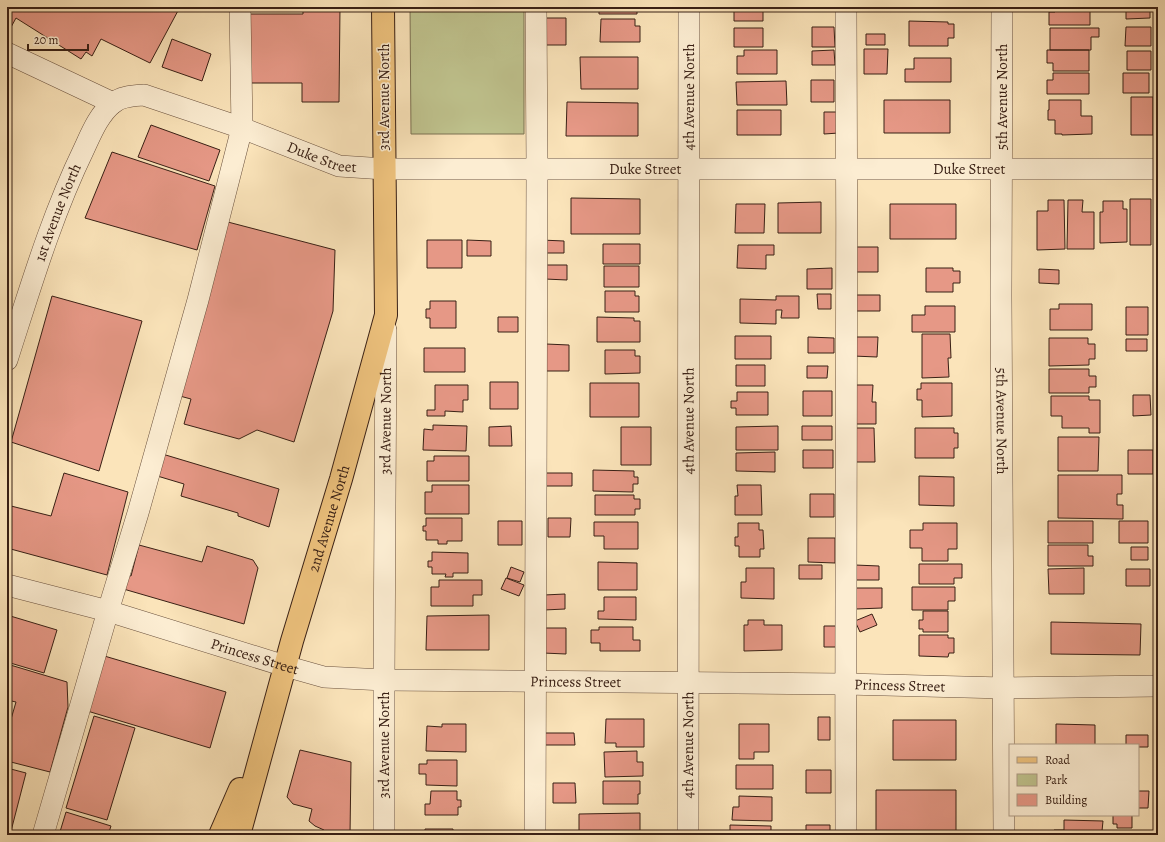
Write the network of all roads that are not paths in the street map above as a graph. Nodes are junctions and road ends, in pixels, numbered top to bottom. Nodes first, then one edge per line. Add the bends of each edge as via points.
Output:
1 (240, 7) edge
2 (383, 7) edge
3 (536, 7) edge
4 (689, 7) edge
5 (846, 7) edge
6 (1002, 7) edge
7 (7, 53) edge
8 (144, 94) joint
9 (113, 103) junction
10 (242, 128) junction
11 (385, 169) junction
12 (537, 169) junction
13 (847, 169) junction
14 (1001, 169) junction
15 (1158, 169) edge
16 (689, 170) junction
17 (386, 315) junction
18 (7, 360) edge
19 (7, 585) edge
20 (108, 611) junction
21 (285, 666) junction
22 (384, 680) junction
23 (535, 681) junction
24 (689, 683) junction
25 (845, 684) junction
26 (1158, 686) edge
27 (1004, 688) junction
28 (269, 722) junction
29 (43, 835) edge
30 (220, 835) edge
31 (239, 835) edge
32 (384, 835) edge
33 (535, 835) edge
34 (688, 835) edge
35 (846, 835) edge
36 (1004, 835) edge

1 - 10 street
2 - 11 main road, 3rd Avenue North
3 - 12 street
4 - 16 street, 4th Avenue North
5 - 13 street
6 - 14 street, 5th Avenue North
7 - 9 street
8 - 9 street, 1st Avenue North via 127,96
8 - 10 street, Duke Street
9 - 18 street, 1st Avenue North via 94,128 78,161 42,253
10 - 11 street, Duke Street via 339,166
10 - 20 street via 198,300
11 - 12 street, Duke Street
11 - 17 main road, 3rd Avenue North
12 - 16 street, Duke Street
12 - 23 street
13 - 14 street, Duke Street
13 - 16 street, Duke Street
13 - 25 street
14 - 15 street, Duke Street
14 - 27 street, 5th Avenue North
16 - 24 street, 4th Avenue North
17 - 21 main road, 2nd Avenue North via 341,479
17 - 22 street, 3rd Avenue North
19 - 20 street, Princess Street
20 - 21 street, Princess Street
20 - 29 street
21 - 22 street, Princess Street via 324,677
21 - 28 main road, 2nd Avenue North
22 - 23 street, Princess Street
22 - 32 street, 3rd Avenue North
23 - 24 street, Princess Street
23 - 33 street
24 - 25 street, Princess Street
24 - 34 street, 4th Avenue North
25 - 27 street, Princess Street
25 - 35 street
26 - 27 street, Princess Street
27 - 36 street, 5th Avenue North
28 - 30 main road, 2nd Avenue North
28 - 31 main road, 2nd Avenue North

